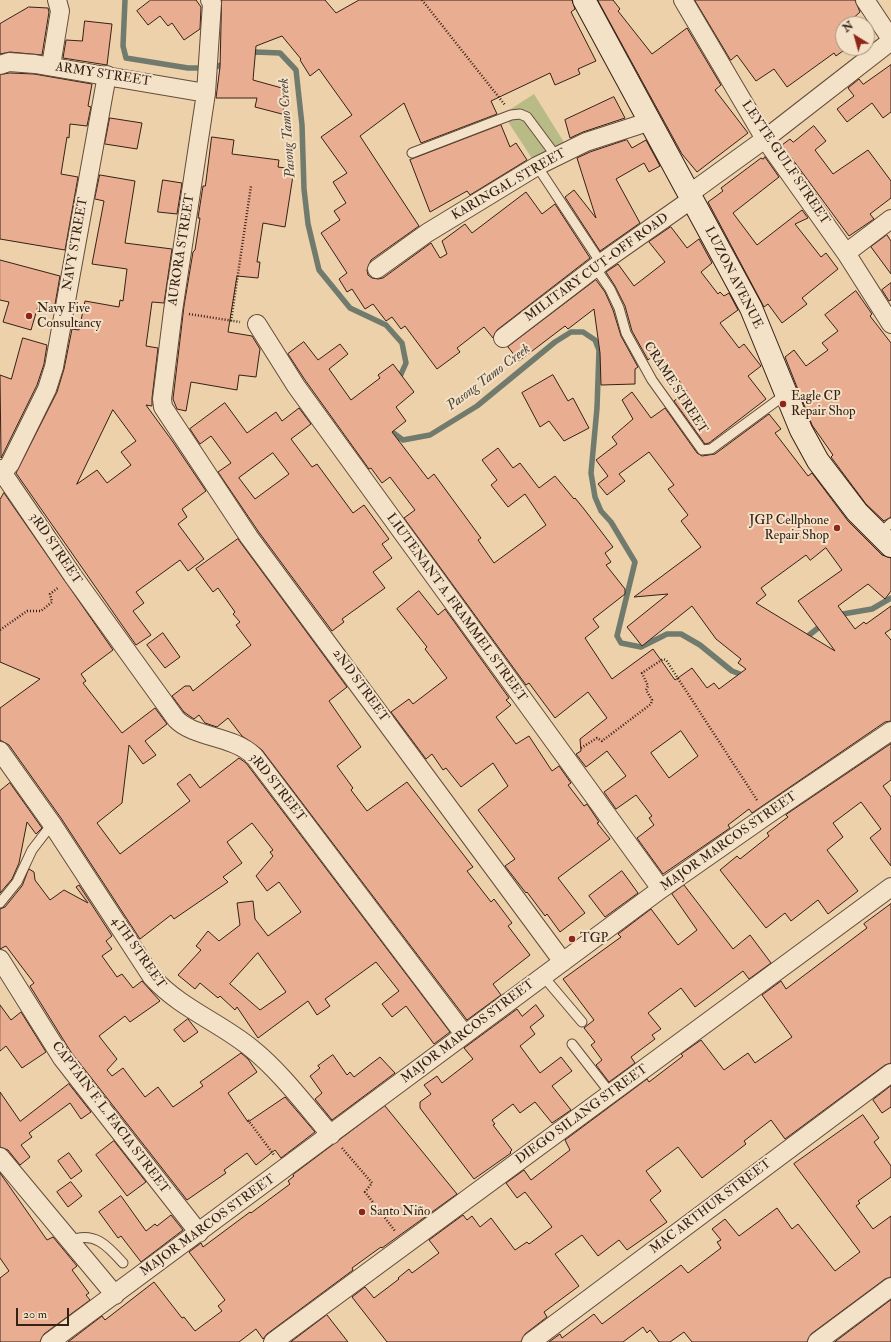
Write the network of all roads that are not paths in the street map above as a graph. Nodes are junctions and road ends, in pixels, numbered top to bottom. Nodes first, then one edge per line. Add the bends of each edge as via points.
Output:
1 (57, 0) edge
2 (210, 0) edge
3 (584, 0) edge
4 (683, 0) edge
5 (865, 0) edge
6 (891, 40) edge
7 (0, 65) edge
8 (51, 66) junction
9 (107, 75) junction
10 (206, 93) junction
11 (651, 121) junction
12 (765, 139) junction
13 (412, 153) dead end
14 (556, 156) junction
15 (537, 166) junction
16 (690, 197) junction
17 (891, 219) edge
18 (846, 253) junction
19 (598, 265) junction
20 (377, 269) dead end
21 (257, 324) road end
22 (891, 324) edge
23 (503, 338) dead end
24 (786, 394) junction
25 (163, 407) joint
26 (1, 470) edge
27 (887, 534) edge
28 (891, 731) edge
29 (0, 751) edge
30 (52, 824) junction
31 (891, 887) edge
32 (661, 889) junction
33 (0, 904) edge
34 (0, 959) edge
35 (563, 962) junction
36 (543, 976) junction
37 (582, 1022) dead end
38 (464, 1034) junction
39 (572, 1044) dead end
40 (891, 1073) edge
41 (610, 1094) junction
42 (331, 1135) junction
43 (0, 1157) edge
44 (199, 1233) junction
45 (69, 1241) junction
46 (123, 1263) dead end
47 (891, 1286) edge
48 (115, 1295) junction
49 (50, 1342) edge
50 (272, 1342) edge
51 (531, 1342) edge
52 (817, 1342) edge

1 - 8 street via 60,11
2 - 10 street, AURORA STREET via 212,3
3 - 11 main road, LUZON AVENUE
4 - 12 street, LEYTE GULF STREET
5 - 6 street
6 - 12 street, MILITARY CUT-OFF ROAD
7 - 8 street, ARMY STREET via 9,62
8 - 9 street, ARMY STREET
9 - 10 street, ARMY STREET
9 - 26 street, NAVY STREET via 54,367 10,464
10 - 25 street, AURORA STREET via 173,311
11 - 14 street, KARINGAL STREET via 586,142
11 - 16 main road, LUZON AVENUE
12 - 16 street, MILITARY CUT-OFF ROAD
12 - 18 street, LEYTE GULF STREET
13 - 14 lane via 511,115 520,114 527,117
14 - 15 street, KARINGAL STREET
15 - 19 lane
15 - 20 street, KARINGAL STREET via 427,233
16 - 19 street, MILITARY CUT-OFF ROAD
16 - 24 main road, LUZON AVENUE via 751,308
17 - 18 street
18 - 22 street, LEYTE GULF STREET
19 - 23 street, MILITARY CUT-OFF ROAD
19 - 24 lane, CRAME STREET via 619,308 626,333 652,380 702,450 711,449
21 - 32 street, LIUTENANT A. FRAMMEL STREET via 296,386
24 - 27 main road, LUZON AVENUE via 818,461 843,496
25 - 35 street, 2ND STREET via 249,537
26 - 38 street, 3RD STREET via 72,576 180,723 240,745 254,756
28 - 32 street, MAJOR MARCOS STREET
29 - 30 street, 4TH STREET
30 - 33 lane via 32,850 17,882
30 - 42 street, 4TH STREET via 152,977 166,992 263,1058
31 - 41 street, DIEGO SILANG STREET
32 - 35 street, MAJOR MARCOS STREET
34 - 44 street, CAPTAIN F. L. FACIA STREET via 62,1058
35 - 36 street, MAJOR MARCOS STREET
36 - 37 lane
36 - 38 street, MAJOR MARCOS STREET
38 - 42 street, MAJOR MARCOS STREET
39 - 41 lane
40 - 51 street, MAC ARTHUR STREET
41 - 50 street, DIEGO SILANG STREET
42 - 44 street, MAJOR MARCOS STREET
43 - 45 street
44 - 48 street, MAJOR MARCOS STREET
45 - 46 lane via 79,1237 98,1240
45 - 48 street
47 - 52 street
48 - 49 street, MAJOR MARCOS STREET

